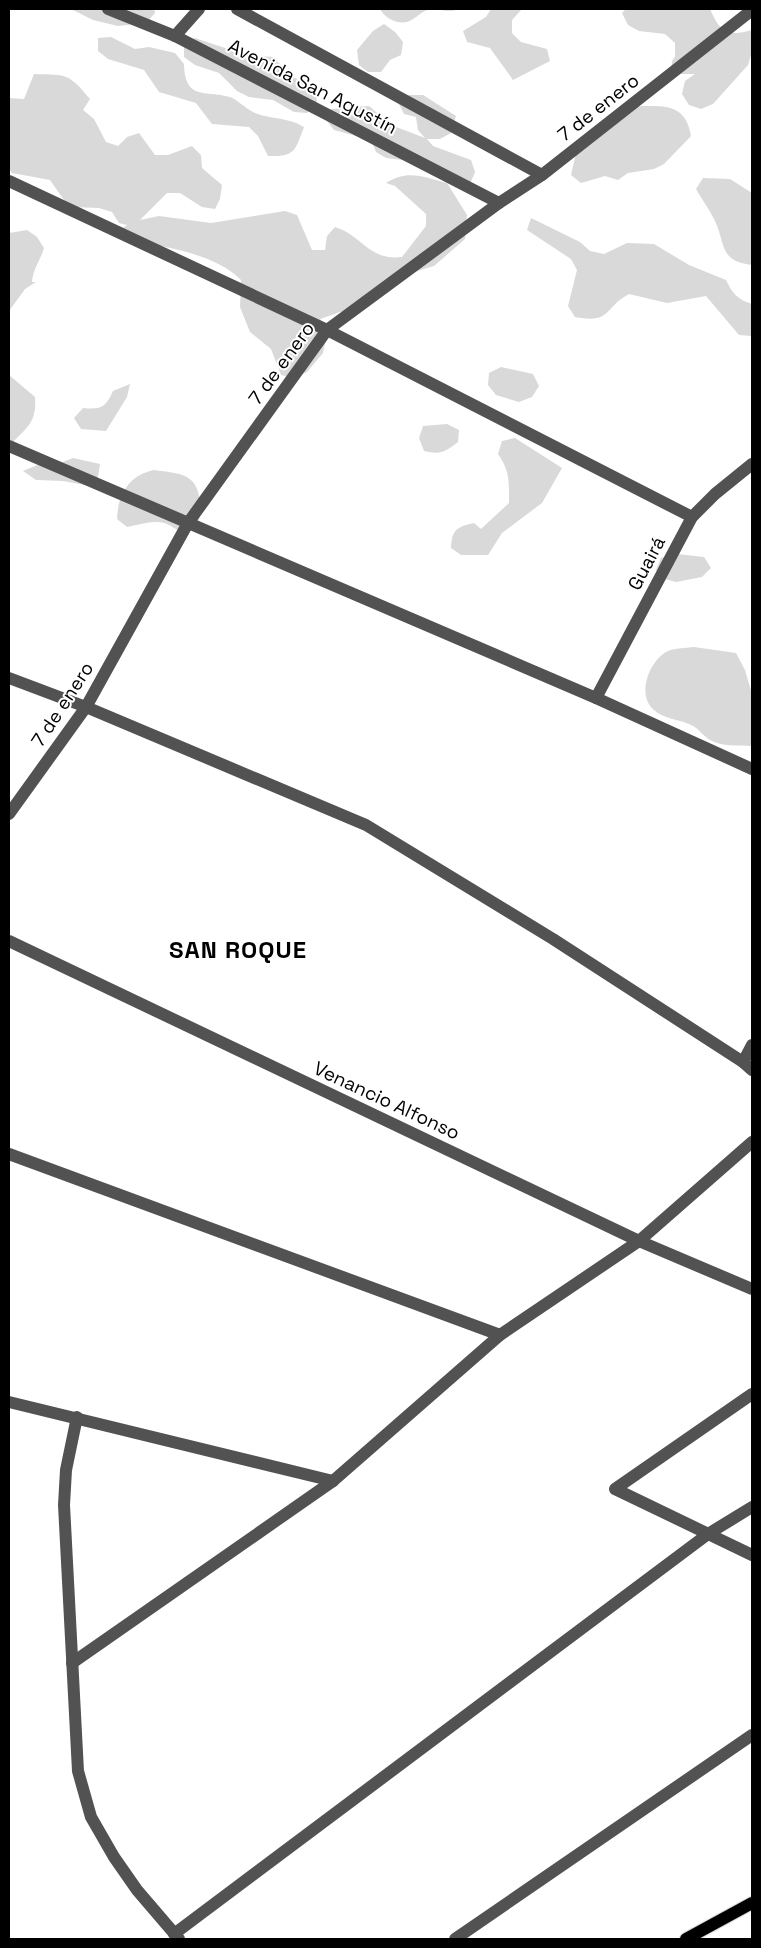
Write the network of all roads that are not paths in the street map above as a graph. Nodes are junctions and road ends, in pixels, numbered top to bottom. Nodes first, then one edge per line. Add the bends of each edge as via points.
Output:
1 (108, 9) edge
2 (199, 9) edge
3 (237, 9) edge
4 (752, 10) edge
5 (175, 36) junction
6 (542, 175) junction
7 (9, 181) edge
8 (499, 203) junction
9 (327, 330) junction
10 (9, 446) edge
11 (752, 464) edge
12 (692, 517) junction
13 (188, 523) junction
14 (9, 678) edge
15 (596, 698) junction
16 (86, 707) junction
17 (752, 769) edge
18 (9, 814) edge
19 (9, 941) edge
20 (752, 1045) edge
21 (748, 1066) edge
22 (752, 1142) edge
23 (9, 1154) edge
24 (639, 1241) junction
25 (752, 1288) edge
26 (500, 1335) junction
27 (752, 1394) edge
28 (9, 1402) edge
29 (77, 1418) junction
30 (333, 1481) junction
31 (752, 1507) edge
32 (708, 1534) junction
33 (752, 1555) edge
34 (72, 1663) junction
35 (752, 1735) edge
36 (752, 1903) edge
37 (176, 1937) edge
38 (456, 1939) edge
39 (686, 1939) edge

1 - 5 street, Avenida San Agustín
2 - 5 street
3 - 6 street, Avenida San Agustín
4 - 6 street, 7 de enero
5 - 8 street, Avenida San Agustín
6 - 8 street, 7 de enero
7 - 9 street
8 - 9 street, 7 de enero
9 - 12 street
9 - 13 street, 7 de enero
10 - 13 street
11 - 12 street, Guairá
12 - 15 street, Guairá
13 - 15 street
13 - 16 street, 7 de enero
14 - 16 street
15 - 17 street
16 - 18 street, 7 de enero
16 - 21 street via 366,825 553,939
19 - 24 street, Venancio Alfonso
20 - 21 street
22 - 24 street
23 - 26 street
24 - 25 street, Venancio Alfonso
24 - 26 street
26 - 30 street
27 - 32 street via 615,1489
28 - 29 street
29 - 30 street
29 - 34 street via 66,1470 64,1506
30 - 34 street
31 - 32 street
32 - 33 street
32 - 37 street
34 - 37 street via 78,1771 91,1817 137,1890
35 - 38 street
36 - 39 main road

